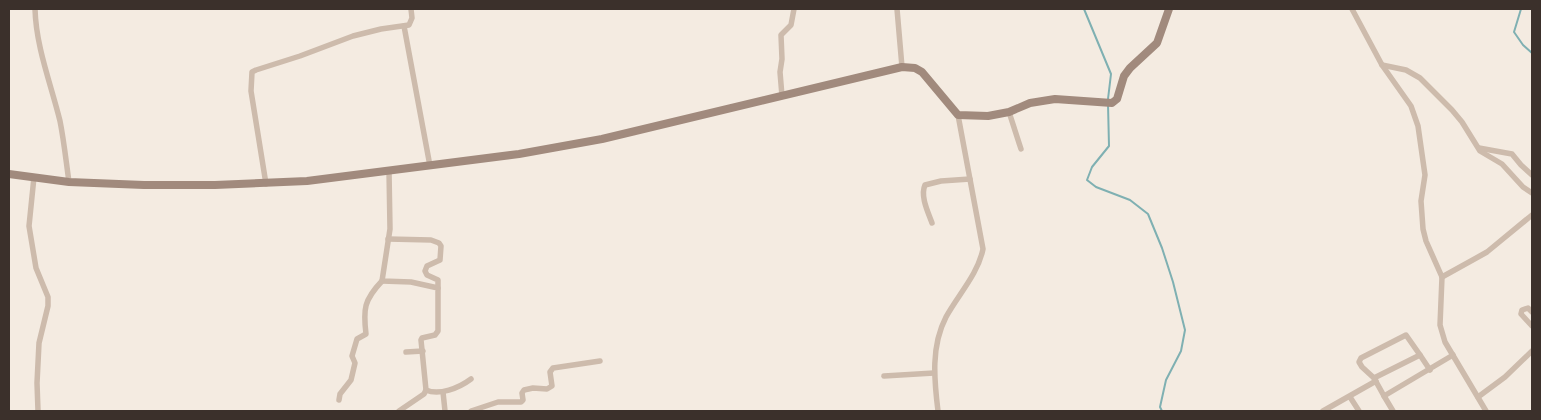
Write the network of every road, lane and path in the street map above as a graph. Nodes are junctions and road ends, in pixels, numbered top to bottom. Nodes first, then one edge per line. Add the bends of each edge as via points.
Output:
1 (35, 9) edge
2 (410, 9) edge
3 (794, 9) edge
4 (898, 9) edge
5 (1169, 9) edge
6 (1352, 9) edge
7 (404, 26) junction
8 (1382, 65) junction
9 (902, 67) junction
10 (782, 96) junction
11 (1009, 112) junction
12 (958, 115) junction
13 (1477, 148) junction
14 (1021, 149) dead end
15 (430, 166) junction
16 (389, 170) junction
17 (9, 174) edge
18 (1532, 175) edge
19 (34, 177) junction
20 (970, 180) junction
21 (69, 182) junction
22 (266, 184) junction
23 (1532, 193) edge
24 (1532, 215) edge
25 (932, 223) dead end
26 (388, 239) junction
27 (1442, 277) junction
28 (382, 281) junction
29 (438, 288) junction
30 (1532, 312) edge
31 (1532, 326) edge
32 (423, 351) junction
33 (1532, 351) edge
34 (406, 352) dead end
35 (1420, 354) junction
36 (1453, 355) junction
37 (600, 360) dead end
38 (1430, 370) junction
39 (934, 373) junction
40 (884, 376) dead end
41 (471, 380) dead end
42 (1375, 380) junction
43 (426, 390) junction
44 (443, 392) junction
45 (1384, 396) junction
46 (1350, 397) junction
47 (1478, 397) junction
48 (338, 400) dead end
49 (38, 411) edge
50 (399, 411) edge
51 (445, 411) edge
52 (471, 411) edge
53 (938, 411) edge
54 (1323, 411) edge
55 (1359, 411) edge
56 (1393, 411) edge
57 (1486, 411) edge

1 - 21 street via 41,52 60,122
2 - 7 street via 411,21
3 - 10 street via 790,26 781,35
4 - 9 street
5 - 11 street via 1157,43 1130,68 1112,103 1055,99 1030,103
6 - 8 street
7 - 15 street
7 - 22 street via 353,36 252,72 251,91
8 - 13 street via 1406,70 1420,78 1462,122
8 - 27 street via 1411,106 1418,126 1425,176 1421,201 1423,229
9 - 10 street
9 - 12 street via 922,72
10 - 15 street via 602,139
11 - 12 street via 988,116
11 - 14 street
12 - 20 street
13 - 18 street via 1512,154
13 - 23 street via 1502,164
15 - 16 street
16 - 22 street
16 - 26 street
17 - 19 street
19 - 21 street
19 - 49 street via 30,226 36,268 48,297 40,343
20 - 25 street via 945,180 925,185 924,199
20 - 39 street via 983,249 979,264 946,318 937,344
21 - 22 street
24 - 27 street via 1487,252
26 - 28 street
26 - 29 street via 439,243 440,260 427,266 425,271 438,280
27 - 36 street via 1440,325
28 - 29 street via 411,282
28 - 48 street via 365,303 366,334 357,339 351,380
29 - 32 street via 439,330 435,335 422,338
30 - 31 street via 1524,308 1521,314
32 - 34 street
32 - 43 street
33 - 47 street via 1506,377
35 - 38 street
35 - 42 street
35 - 42 street via 1406,335 1360,359 1362,367
36 - 38 street
36 - 47 street
37 - 52 street via 553,368 550,372 552,386 524,390 521,402 498,402
38 - 45 street
39 - 40 street
39 - 53 street
41 - 44 street
42 - 45 street
42 - 46 street
43 - 44 street
43 - 50 street
44 - 51 street
45 - 56 street
46 - 54 street
46 - 55 street
47 - 57 street

